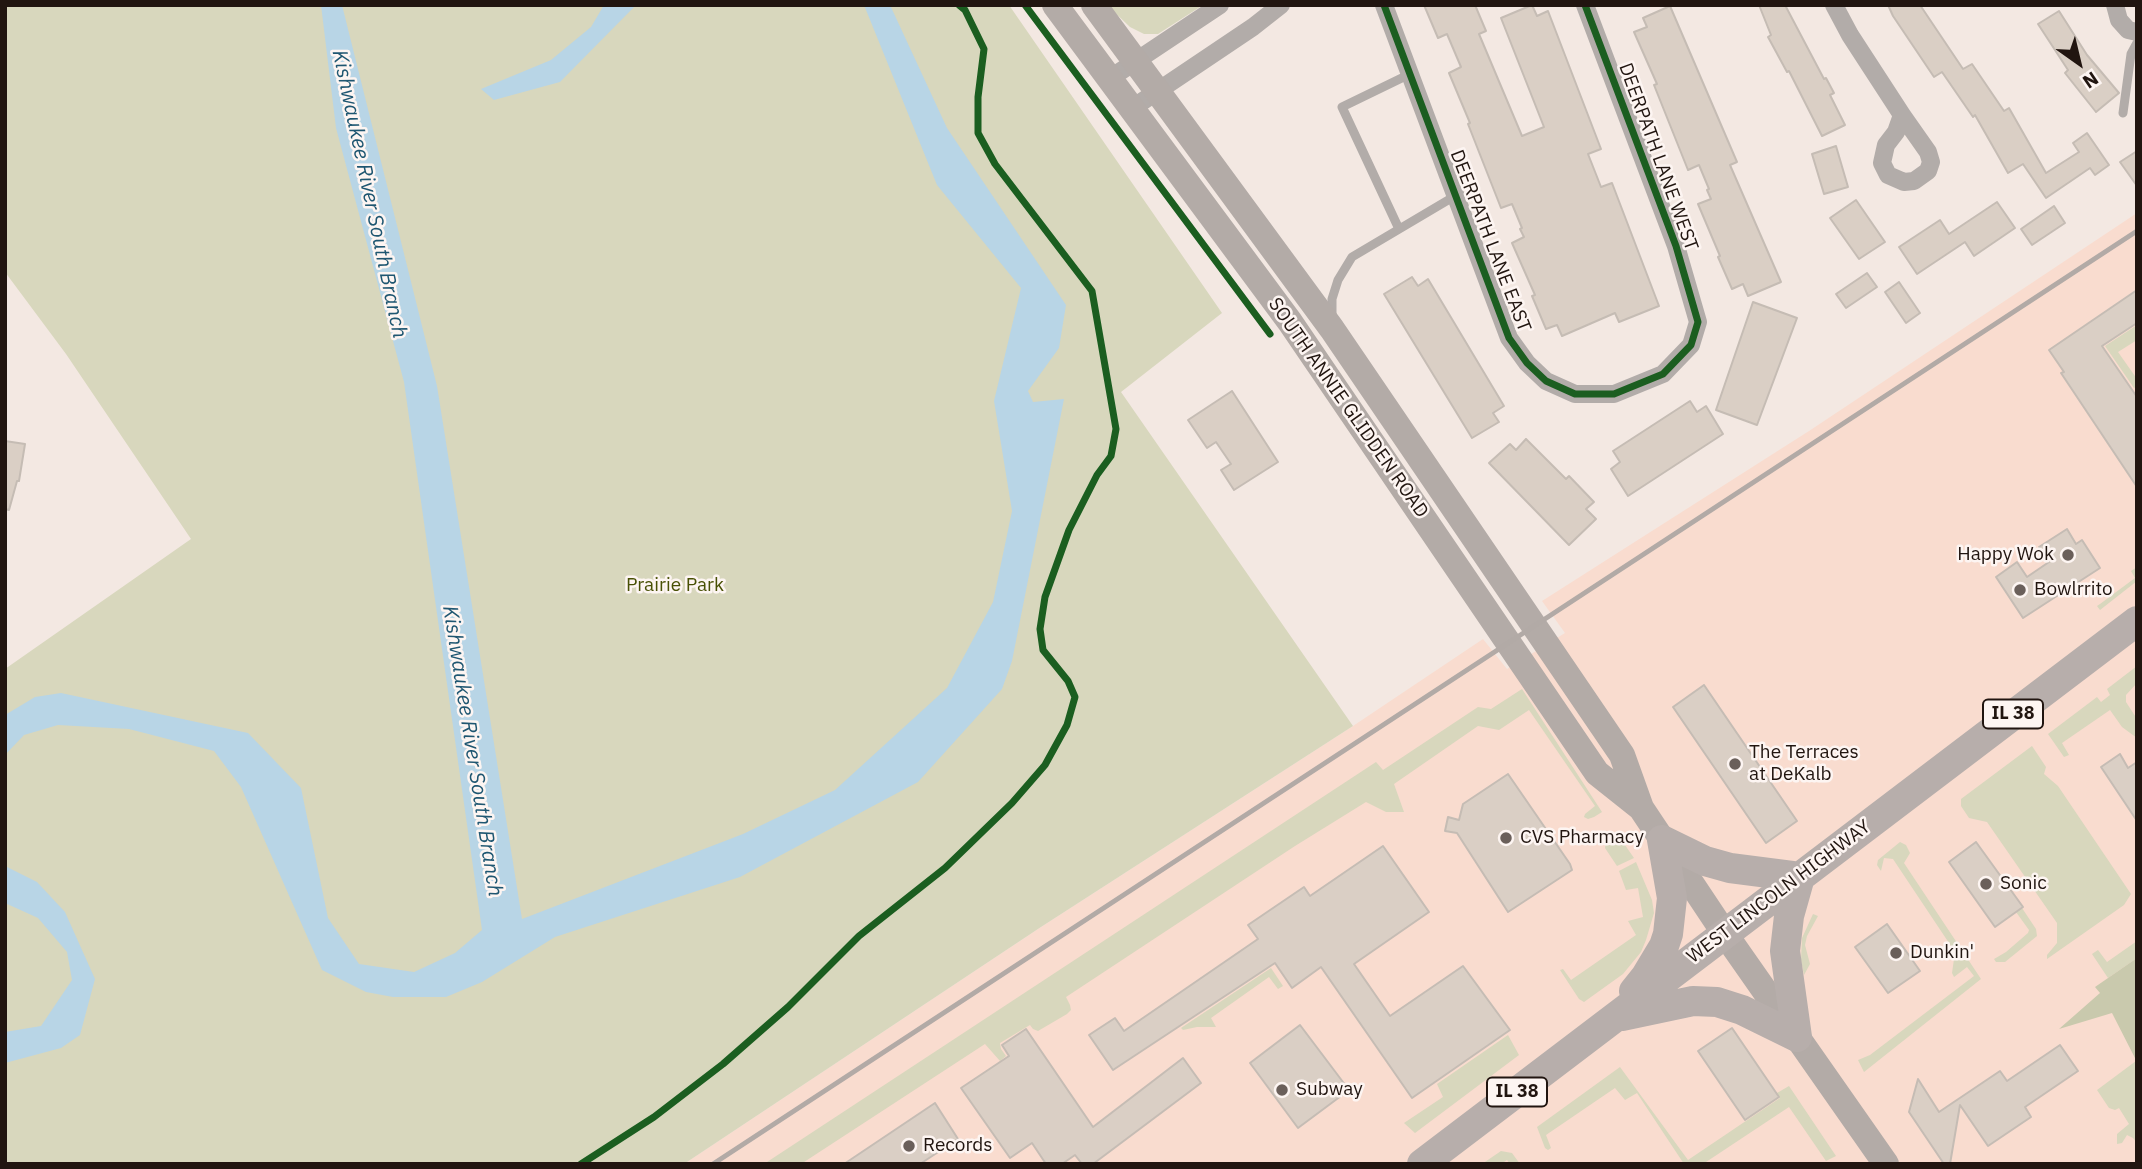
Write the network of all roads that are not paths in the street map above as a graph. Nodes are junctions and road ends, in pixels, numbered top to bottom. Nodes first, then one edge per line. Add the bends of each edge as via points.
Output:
1 (1055, 5) edge
2 (1094, 5) edge
3 (1220, 5) edge
4 (1281, 5) edge
5 (1384, 5) edge
6 (1585, 5) edge
7 (1835, 5) edge
8 (2115, 5) edge
9 (2137, 32) edge
10 (2137, 43) edge
11 (1137, 61) junction
12 (1410, 74) junction
13 (1108, 79) junction
14 (1157, 91) junction
15 (1131, 108) junction
16 (2123, 113) dead end
17 (1902, 115) dead end
18 (1455, 196) junction
19 (1399, 229) junction
20 (1698, 322) joint
21 (1332, 329) junction
22 (2137, 621) edge
23 (1641, 808) junction
24 (1662, 840) junction
25 (1800, 877) junction
26 (1725, 934) junction
27 (1612, 1019) junction
28 (1797, 1037) junction
29 (1422, 1164) edge
30 (1886, 1164) edge

1 - 13 main road, SOUTH ANNIE GLIDDEN ROAD
2 - 11 main road, SOUTH ANNIE GLIDDEN ROAD
3 - 11 street
4 - 14 street
5 - 12 street, DEERPATH LANE EAST
6 - 20 street, DEERPATH LANE WEST via 1676,246
7 - 17 street
8 - 9 street via 2119,20
10 - 16 lane via 2131,54
11 - 13 street
11 - 14 main road, SOUTH ANNIE GLIDDEN ROAD
12 - 18 street, DEERPATH LANE EAST
12 - 19 lane via 1342,107
13 - 15 main road, SOUTH ANNIE GLIDDEN ROAD
14 - 15 street
14 - 21 main road, SOUTH ANNIE GLIDDEN ROAD
15 - 23 main road, SOUTH ANNIE GLIDDEN ROAD via 1290,322 1597,773
18 - 19 lane
18 - 20 street, DEERPATH LANE EAST via 1509,338 1546,381 1575,394 1614,394 1663,374 1691,345
19 - 21 lane via 1345,266 1332,299
21 - 23 main road, SOUTH ANNIE GLIDDEN ROAD via 1622,755
22 - 25 main road, WEST LINCOLN HIGHWAY / IL 38
23 - 24 main road, SOUTH ANNIE GLIDDEN ROAD
24 - 25 main road via 1730,869
24 - 26 main road, SOUTH ANNIE GLIDDEN ROAD
24 - 27 main road via 1672,898 1668,934 1646,976
25 - 26 main road, WEST LINCOLN HIGHWAY / IL 38
25 - 28 main road via 1785,951
26 - 27 main road, WEST LINCOLN HIGHWAY / IL 38
26 - 28 main road, SOUTH ANNIE GLIDDEN ROAD
27 - 28 main road via 1693,1001 1717,1002
27 - 29 main road, WEST LINCOLN HIGHWAY / IL 38
28 - 30 main road, SOUTH ANNIE GLIDDEN ROAD

